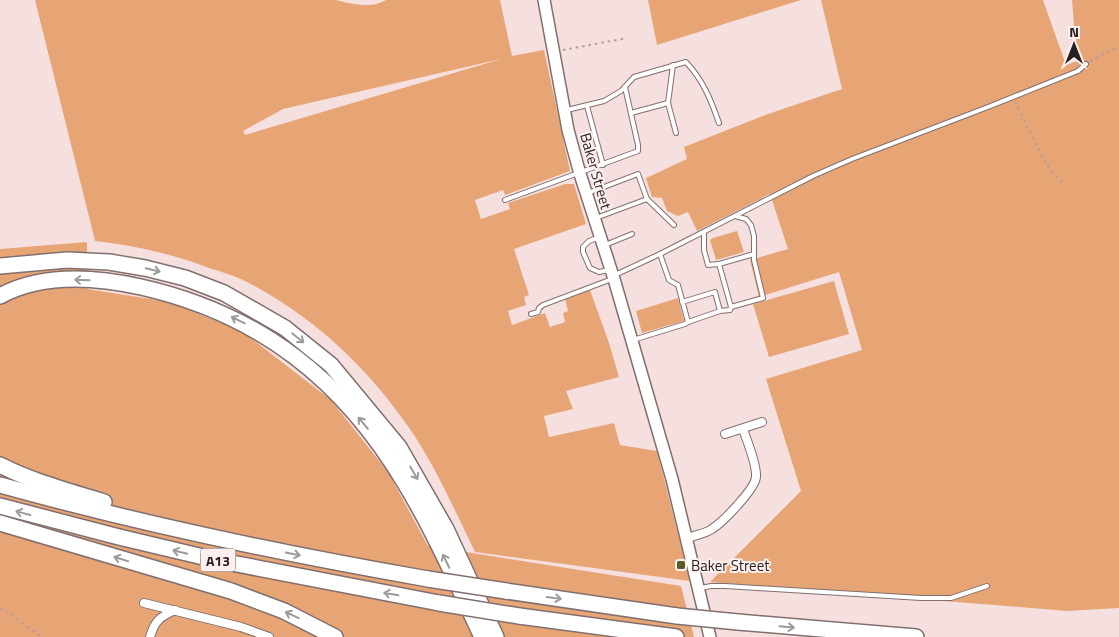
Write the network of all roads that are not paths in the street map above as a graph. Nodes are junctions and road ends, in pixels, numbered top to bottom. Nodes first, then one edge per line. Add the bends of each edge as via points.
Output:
1 (544, 0) edge
2 (1086, 64) road end
3 (673, 65) junction
4 (626, 86) junction
5 (668, 103) junction
6 (587, 106) junction
7 (564, 111) junction
8 (631, 114) junction
9 (719, 123) dead end
10 (676, 133) dead end
11 (603, 166) junction
12 (580, 174) junction
13 (586, 194) junction
14 (647, 199) junction
15 (506, 200) dead end
16 (735, 216) junction
17 (594, 218) junction
18 (674, 225) dead end
19 (704, 232) junction
20 (632, 234) dead end
21 (601, 241) junction
22 (660, 254) junction
23 (754, 254) junction
24 (718, 264) junction
25 (0, 266) edge
26 (612, 274) junction
27 (0, 296) edge
28 (682, 302) junction
29 (731, 307) junction
30 (720, 311) junction
31 (531, 314) dead end
32 (688, 322) junction
33 (632, 340) junction
34 (762, 422) dead end
35 (742, 429) junction
36 (725, 434) dead end
37 (0, 465) edge
38 (0, 485) edge
39 (0, 506) edge
40 (0, 523) edge
41 (687, 538) junction
42 (246, 544) junction
43 (987, 586) dead end
44 (699, 589) junction
45 (144, 603) dead end
46 (175, 610) junction
47 (150, 637) edge
48 (269, 637) edge
49 (335, 637) edge
50 (482, 637) edge
51 (496, 637) edge
52 (676, 637) edge
53 (710, 637) edge
54 (916, 637) edge

1 - 7 main road, Baker Street
2 - 16 lane via 1078,71 852,159
3 - 4 lane via 634,76
3 - 5 lane
3 - 9 lane via 686,62 693,69 706,89
4 - 6 lane via 604,101
4 - 8 lane
5 - 8 lane
5 - 10 lane
6 - 7 lane
6 - 11 lane
7 - 12 main road, Baker Street
8 - 11 lane via 638,151
11 - 12 lane
12 - 13 main road, Baker Street
12 - 15 lane
13 - 14 lane via 638,174
13 - 17 main road, Baker Street
14 - 17 lane
14 - 18 lane
16 - 19 lane
16 - 23 lane via 746,219 751,225
17 - 21 main road, Baker Street
19 - 22 lane
19 - 24 lane via 708,265
20 - 21 lane
21 - 26 main road, Baker Street
21 - 26 lane via 589,241 583,252 590,268
22 - 26 lane
22 - 28 lane via 669,280 678,285
23 - 24 lane
23 - 29 lane via 763,298
24 - 29 lane
25 -> 51 highway via 67,260 145,268 224,292 285,328 331,365 399,447 446,529
26 - 31 lane via 540,306 538,312
26 - 33 main road, Baker Street
50 -> 27 highway via 420,508 391,461 341,398 289,352 243,323 209,307 128,284 95,280 43,282 22,286
28 - 30 lane via 715,292
28 - 32 lane
29 - 30 lane
30 - 32 lane
32 - 33 lane
33 - 41 main road, Baker Street
34 - 35 street
35 - 36 street
35 - 41 street via 755,468 754,484 714,528
37 - 42 highway via 38,482
38 - 42 highway, A13
52 -> 39 highway, A13, bridge via 439,603 216,560
49 -> 40 highway via 284,611 232,591
41 - 44 main road, Baker Street
42 -> 54 highway, A13, bridge via 428,579 677,616
43 - 44 lane via 952,598 725,586
44 - 53 main road, Baker Street
45 - 46 street
46 - 47 street via 160,616
46 - 48 street

